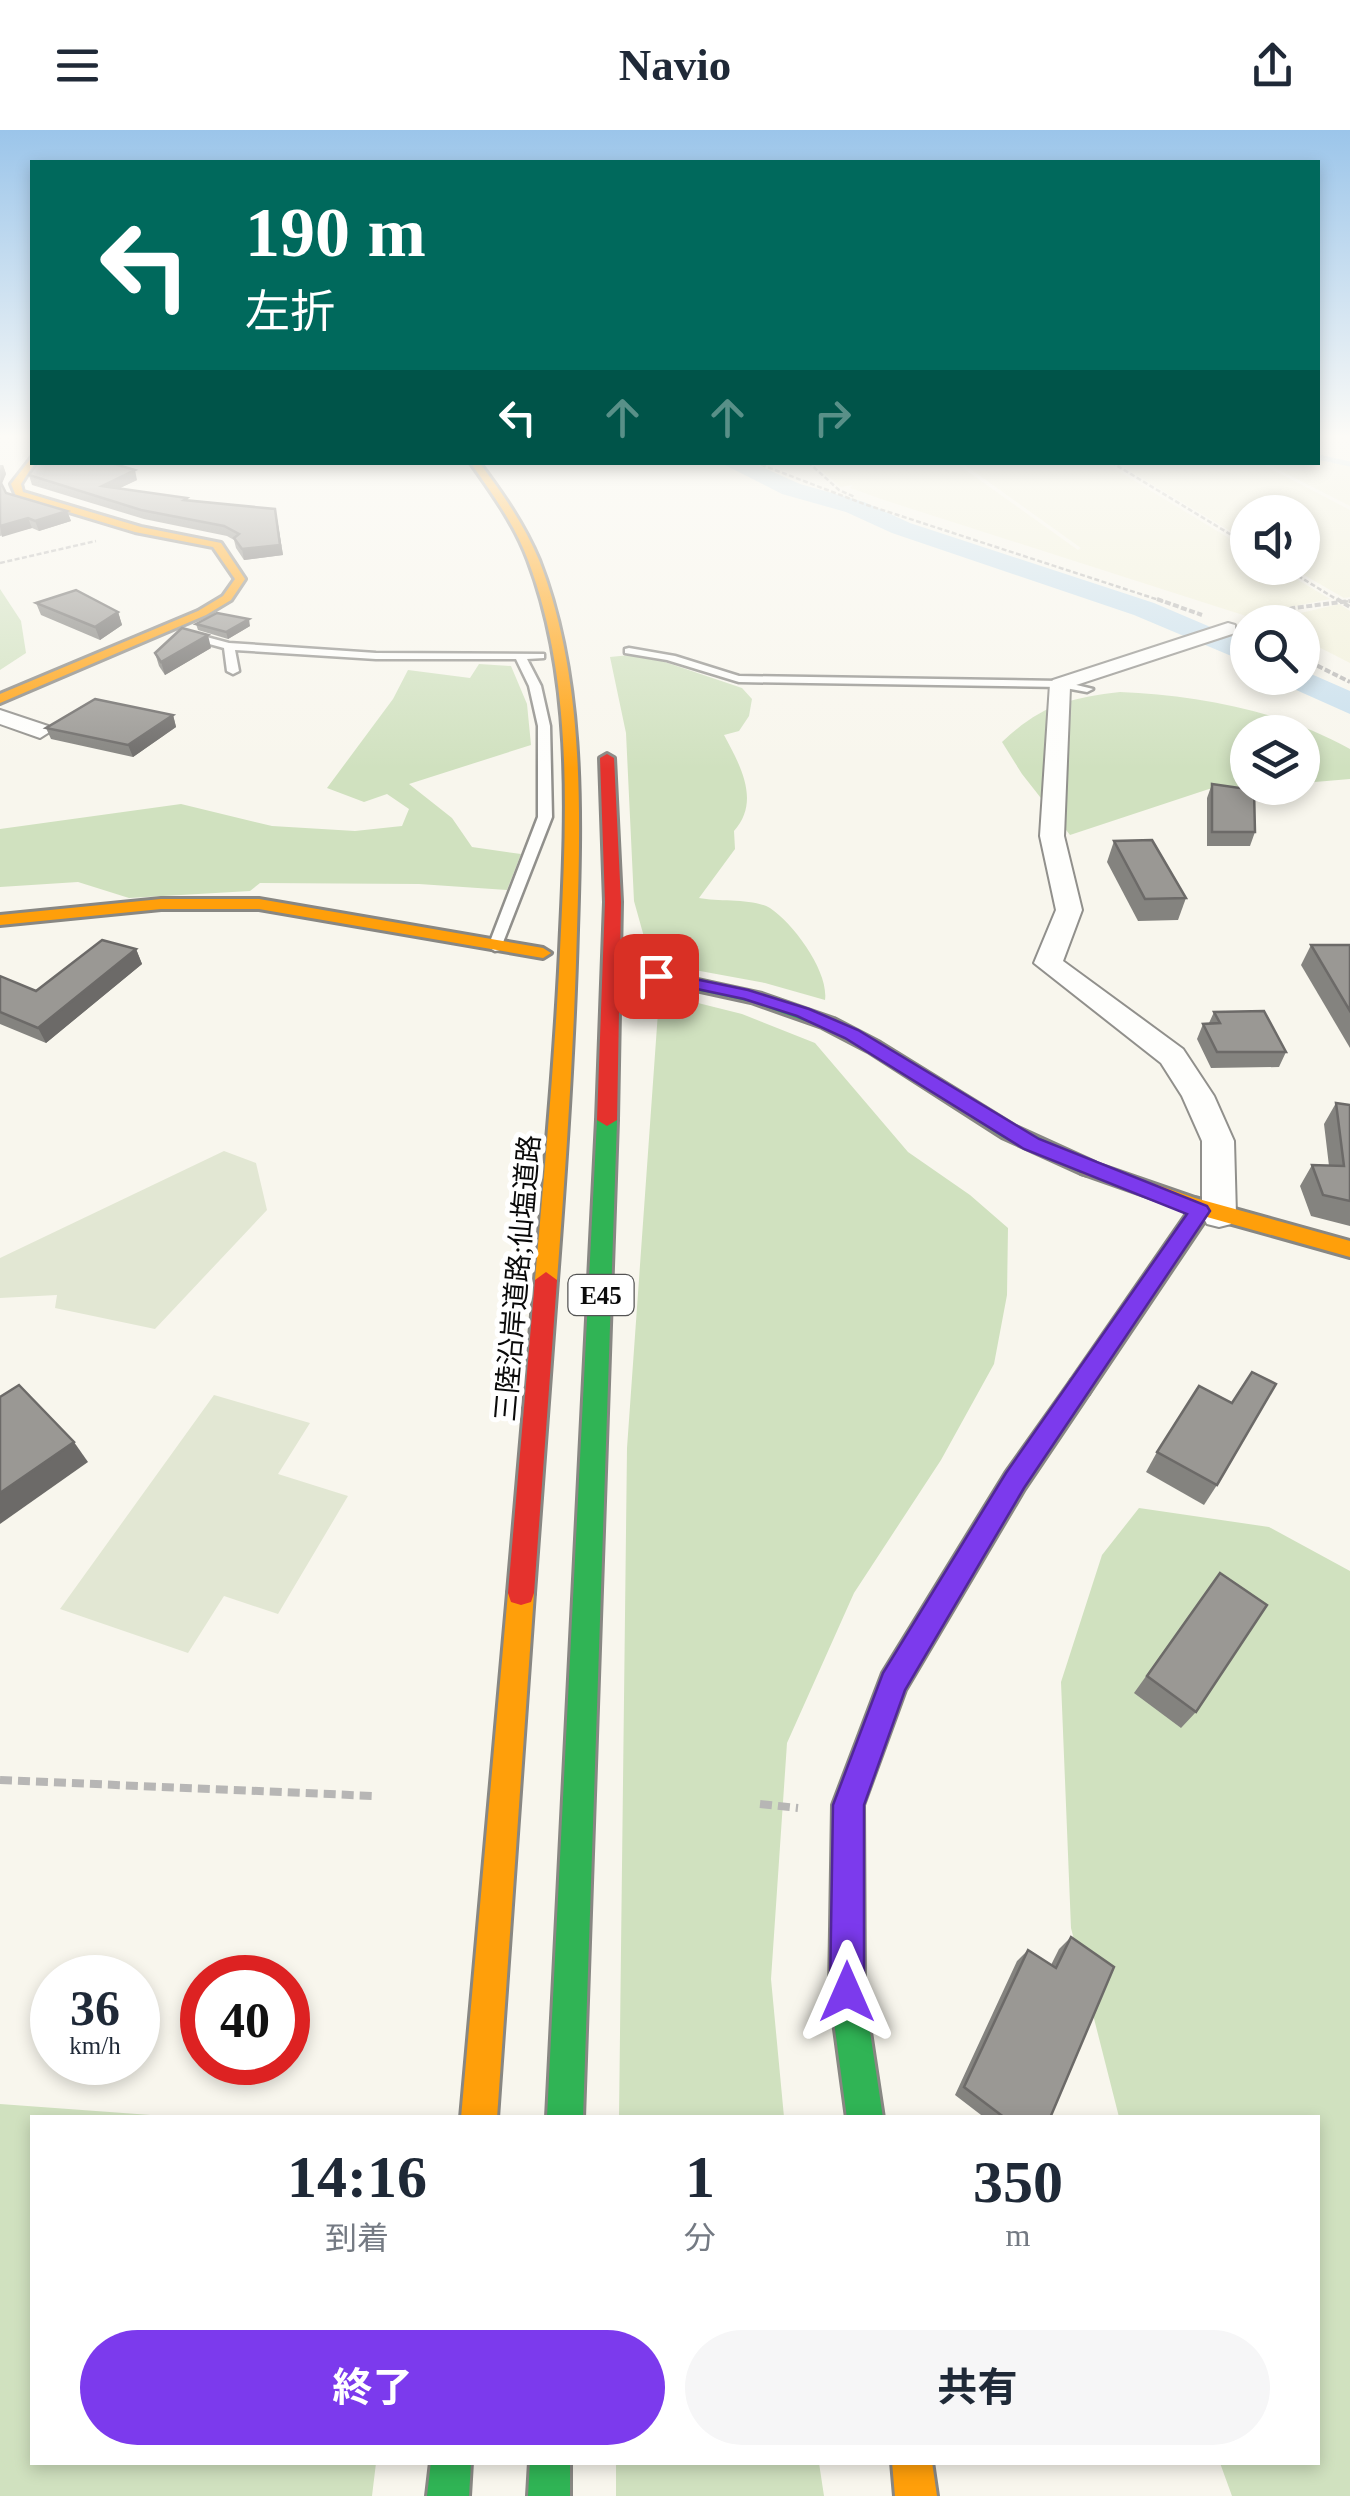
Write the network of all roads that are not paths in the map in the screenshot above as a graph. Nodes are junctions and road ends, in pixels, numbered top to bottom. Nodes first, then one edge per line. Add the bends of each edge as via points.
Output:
1 (222, 548) edge
2 (511, 548) edge
3 (528, 548) edge
4 (549, 611) junction
5 (1230, 628) edge
6 (168, 629) junction
7 (229, 646) junction
8 (629, 651) dead end
9 (540, 656) dead end
10 (521, 658) junction
11 (233, 671) dead end
12 (1074, 686) junction
13 (0, 699) edge
14 (0, 718) edge
15 (40, 731) dead end
16 (606, 738) dead end
17 (0, 920) edge
18 (495, 946) junction
19 (543, 954) dead end
20 (656, 976) dead end
21 (1210, 1213) junction
22 (1350, 1249) edge
23 (479, 2115) edge
24 (565, 2115) edge
25 (865, 2115) edge
26 (451, 2465) edge
27 (550, 2465) edge
28 (912, 2465) edge
29 (448, 2496) edge
30 (549, 2496) edge
31 (916, 2496) edge

1 - 6 main road via 240,579 227,598
2 - 4 main road
3 - 4 main road, 三陸沿岸道路;仙塩道路 / E45
4 - 23 main road, 三陸沿岸道路;仙塩道路 / E45 via 566,696 572,788 566,1036
5 - 12 street
6 - 7 lane
6 - 13 main road
7 - 10 lane
7 - 11 lane
8 - 12 lane via 658,652 740,679
9 - 10 lane
10 - 18 lane via 544,726 545,816
12 - 21 street via 1052,836 1069,910 1048,963 1172,1056 1198,1096 1218,1141
14 - 15 street
16 - 24 main road, E45 via 611,1036
17 - 18 main road via 212,901
18 - 19 main road
20 - 21 main road via 803,1012 1032,1144
21 - 22 main road
21 - 25 main road via 1015,1481 886,1700 848,1805 847,1992
26 - 29 main road
27 - 30 main road
28 - 31 main road

